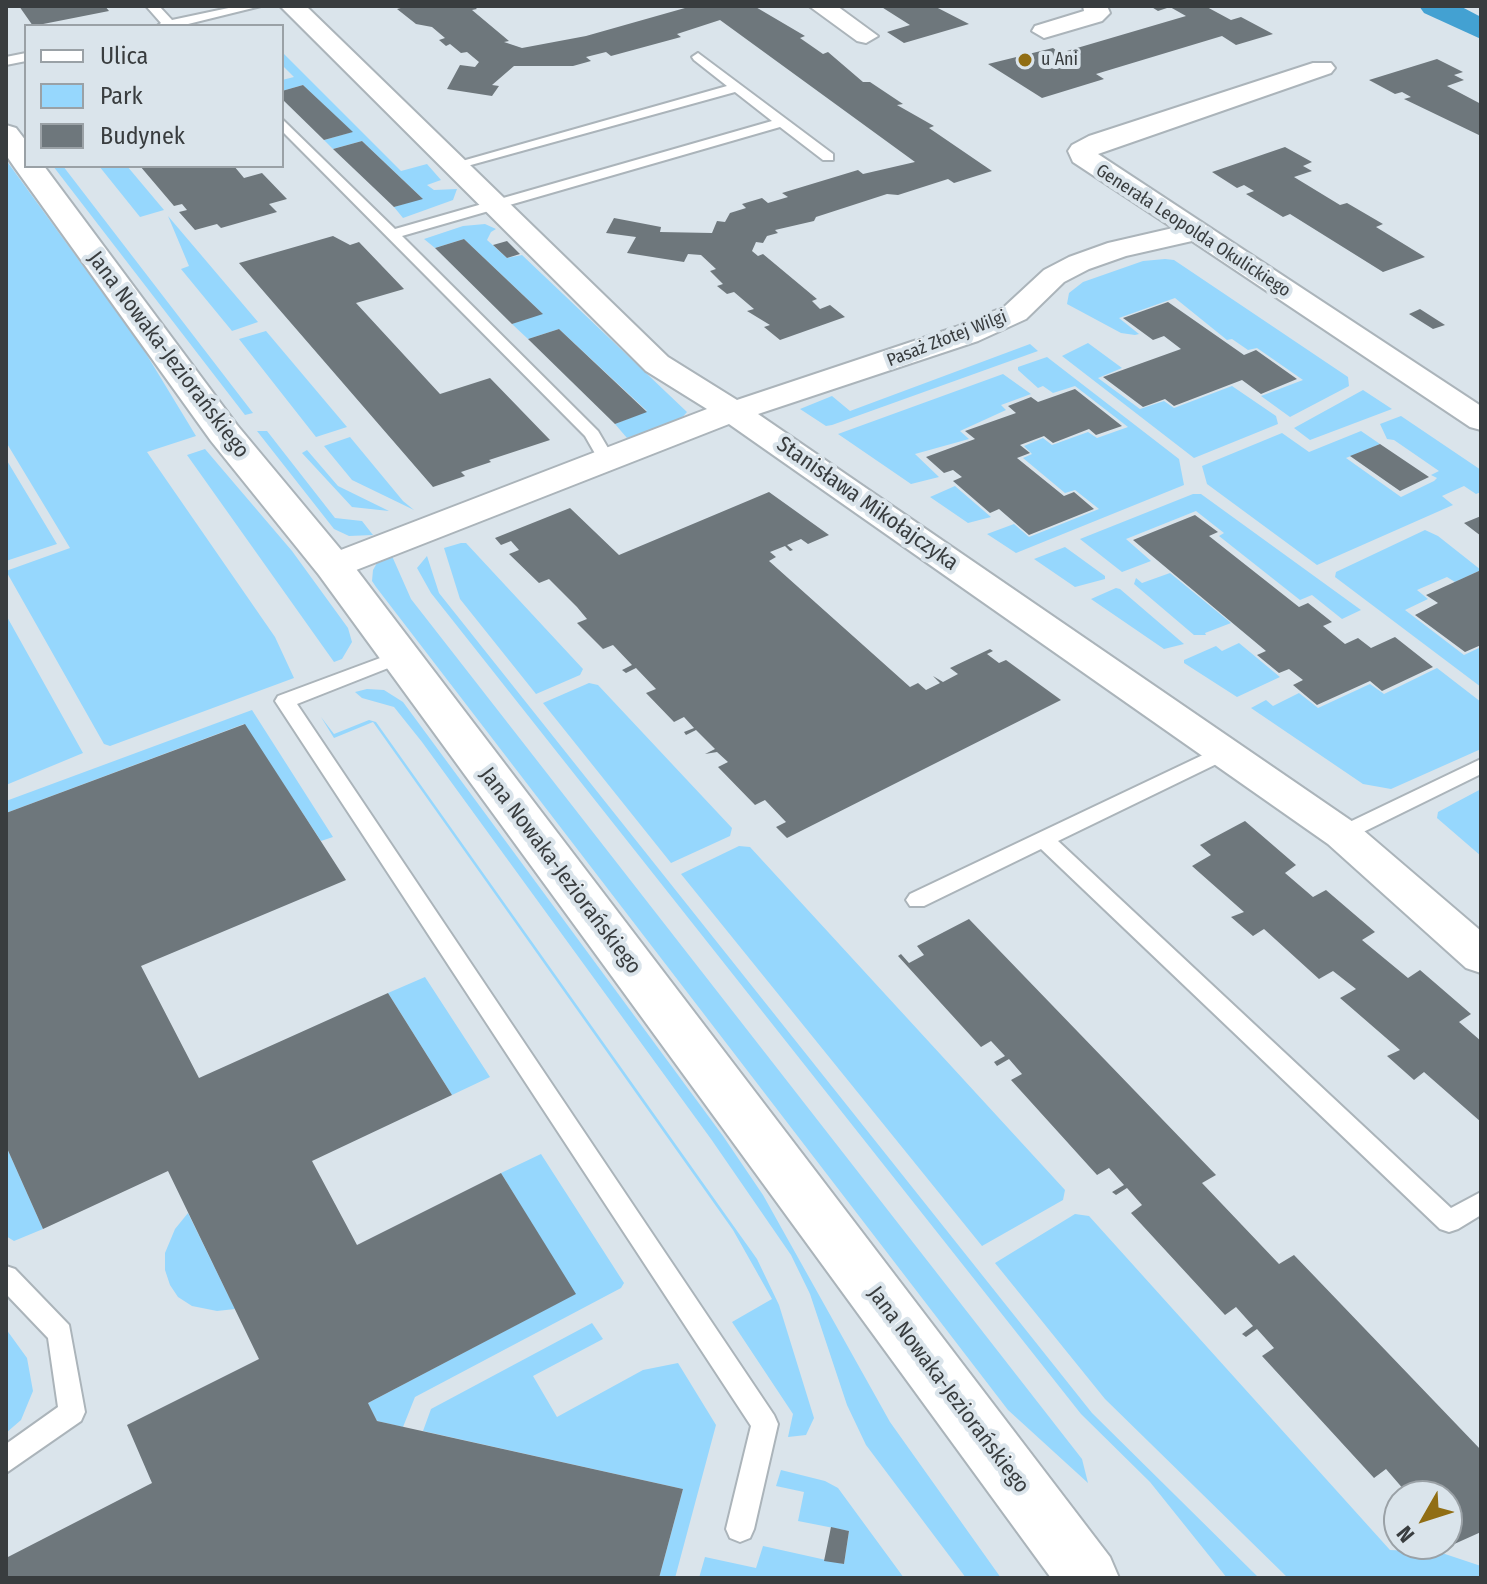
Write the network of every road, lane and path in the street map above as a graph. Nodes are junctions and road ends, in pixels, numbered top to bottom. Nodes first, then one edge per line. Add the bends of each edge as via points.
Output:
1 (152, 6) edge
2 (255, 6) edge
3 (292, 6) edge
4 (821, 6) edge
5 (1095, 6) edge
6 (232, 8) edge
7 (166, 24) edge
8 (175, 24) edge
9 (1044, 31) dead end
10 (866, 36) dead end
11 (698, 57) dead end
12 (1322, 68) dead end
13 (737, 87) junction
14 (782, 122) junction
15 (284, 125) edge
16 (6, 134) edge
17 (828, 157) dead end
18 (24, 159) edge
19 (455, 165) junction
20 (31, 168) edge
21 (495, 204) junction
22 (1195, 232) junction
23 (392, 234) junction
24 (732, 411) junction
25 (1481, 420) edge
26 (607, 460) junction
27 (333, 566) junction
28 (399, 657) junction
29 (1226, 751) junction
30 (1481, 766) edge
31 (1342, 834) junction
32 (1044, 839) junction
33 (917, 900) dead end
34 (1481, 956) edge
35 (1481, 1202) edge
36 (6, 1277) edge
37 (6, 1460) edge
38 (740, 1529) dead end
39 (1088, 1578) edge

1 - 7 lane
2 - 6 lane
3 - 19 street, Stanisława Mikołajczyka
4 - 10 street
5 - 9 street via 1098,13 1093,16
6 - 8 lane
11 - 13 lane
12 - 22 street, Generała Leopolda Okulickiego via 1082,151 1089,163
13 - 14 lane
13 - 19 lane
14 - 17 lane
14 - 21 lane
15 - 23 lane
16 - 18 street, Jana Nowaka-Jeziorańskiego
19 - 21 street, Stanisława Mikołajczyka
20 - 27 street, Jana Nowaka-Jeziorańskiego via 224,433
21 - 23 lane
21 - 24 street, Stanisława Mikołajczyka via 657,364
22 - 24 street, Pasaż Złotej Wilgi via 1079,263 1054,276 1015,313 967,334
22 - 25 street, Generała Leopolda Okulickiego
23 - 26 lane via 592,434
24 - 26 street, Pasaż Złotej Wilgi
24 - 29 street, Stanisława Mikołajczyka
26 - 27 street, Pasaż Złotej Wilgi
27 - 28 street, Jana Nowaka-Jeziorańskiego
28 - 38 lane via 285,701 765,1424
28 - 39 street, Jana Nowaka-Jeziorańskiego
29 - 31 street, Stanisława Mikołajczyka
29 - 32 lane
30 - 31 lane
31 - 34 street, Stanisława Mikołajczyka
32 - 33 lane
32 - 35 lane via 1449,1222
36 - 37 lane via 60,1333 72,1412

